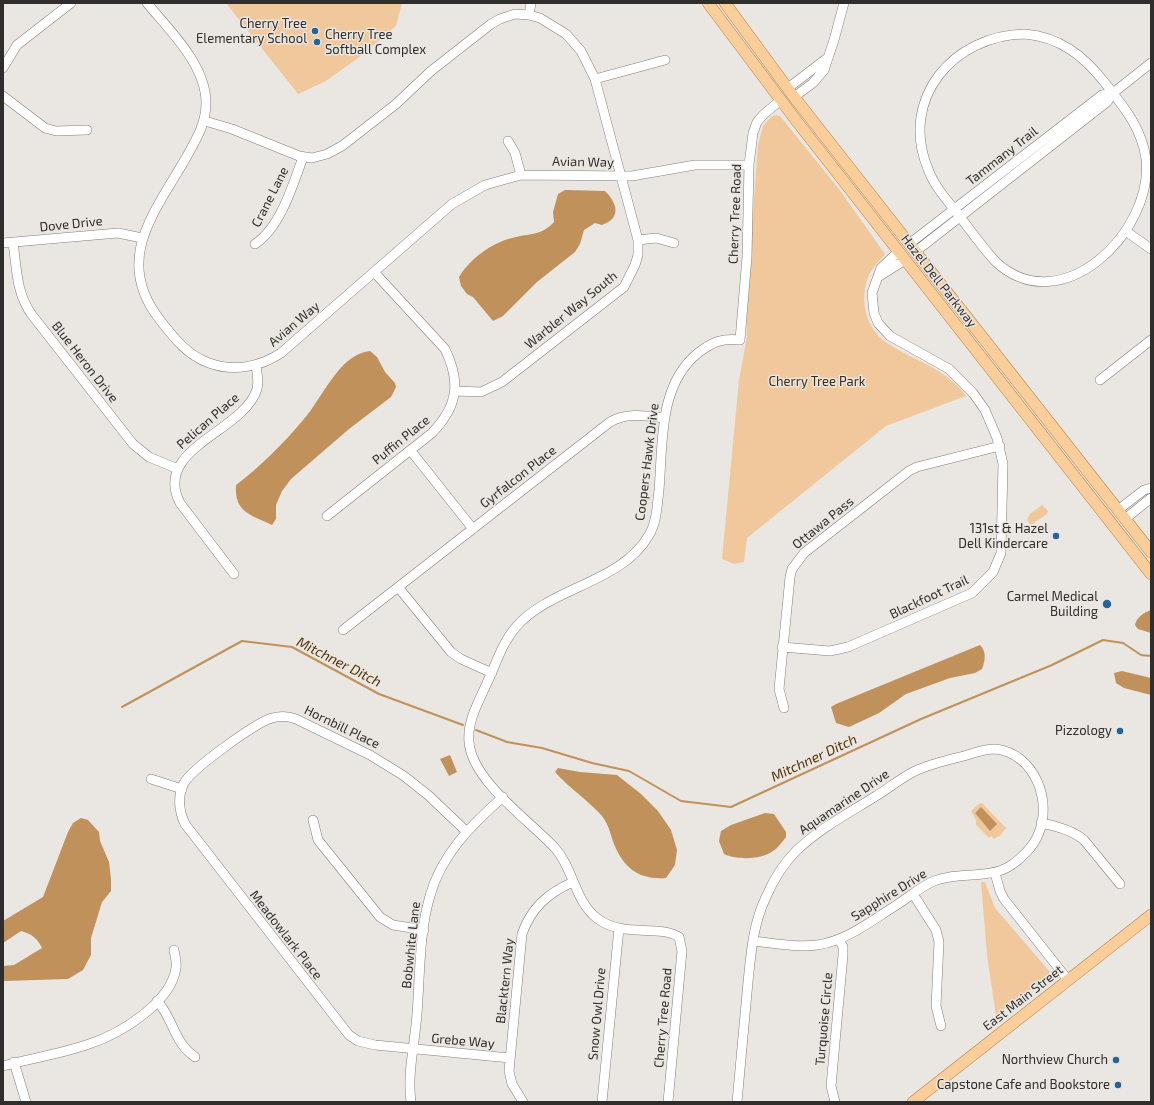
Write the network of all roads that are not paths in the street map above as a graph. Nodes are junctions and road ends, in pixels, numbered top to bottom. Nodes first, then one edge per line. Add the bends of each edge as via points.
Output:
1 (71, 3) edge
2 (148, 3) edge
3 (531, 3) edge
4 (708, 3) edge
5 (725, 3) edge
6 (844, 3) edge
7 (529, 15) junction
8 (665, 60) dead end
9 (826, 60) junction
10 (1151, 63) edge
11 (3, 68) edge
12 (595, 79) junction
13 (788, 88) junction
14 (1113, 93) junction
15 (3, 96) edge
16 (794, 97) junction
17 (781, 100) junction
18 (205, 121) junction
19 (87, 130) dead end
20 (508, 141) dead end
21 (303, 157) junction
22 (749, 165) junction
23 (521, 175) junction
24 (621, 176) junction
25 (957, 213) junction
26 (1127, 232) junction
27 (142, 238) junction
28 (638, 240) junction
29 (3, 243) edge
30 (674, 243) dead end
31 (13, 244) junction
32 (255, 244) dead end
33 (912, 248) junction
34 (1151, 249) edge
35 (902, 256) junction
36 (374, 272) junction
37 (740, 340) joint
38 (1151, 340) edge
39 (256, 365) junction
40 (1100, 380) dead end
41 (455, 391) junction
42 (665, 418) junction
43 (1000, 446) junction
44 (411, 450) junction
45 (178, 469) junction
46 (1151, 488) edge
47 (1151, 498) edge
48 (1118, 510) junction
49 (327, 516) dead end
50 (1125, 519) junction
51 (473, 529) junction
52 (1151, 552) edge
53 (234, 574) dead end
54 (1151, 574) edge
55 (398, 587) junction
56 (343, 630) dead end
57 (782, 647) junction
58 (492, 673) junction
59 (784, 708) dead end
60 (151, 779) dead end
61 (182, 790) junction
62 (503, 797) junction
63 (313, 820) dead end
64 (1041, 823) junction
65 (467, 832) junction
66 (995, 873) junction
67 (573, 882) junction
68 (1120, 884) dead end
69 (913, 894) junction
70 (1151, 915) edge
71 (619, 928) junction
72 (424, 930) junction
73 (679, 937) joint
74 (839, 939) junction
75 (753, 941) junction
76 (174, 950) dead end
77 (1068, 980) junction
78 (157, 1001) junction
79 (941, 1026) dead end
80 (414, 1050) junction
81 (195, 1057) dead end
82 (510, 1058) junction
83 (14, 1062) junction
84 (3, 1066) edge
85 (26, 1102) edge
86 (411, 1102) edge
87 (523, 1102) edge
88 (602, 1102) edge
89 (668, 1102) edge
90 (737, 1102) edge
91 (835, 1102) edge
92 (913, 1102) edge

1 - 11 street via 17,45
2 - 18 street, Avian Way via 200,73 205,93
3 - 7 street
4 - 17 main road, Hazel Dell Parkway
5 - 13 main road, Hazel Dell Parkway
6 - 9 street
7 - 12 street, Warbler Way South via 549,22 574,42
7 - 21 street via 515,14 496,21 431,71 401,100 342,146 321,156
8 - 12 street
9 - 13 street
9 - 16 street via 820,75
10 - 14 street, Tammany Trail
12 - 24 street, Warbler Way South
13 - 16 main road, Hazel Dell Parkway
14 - 25 street, Tammany Trail via 1102,95
14 - 25 street via 1080,56 1065,46 1040,36 1017,34 996,37 960,54 935,81 925,103 921,128 922,151 927,168 937,187
14 - 26 street via 1136,127 1146,159 1143,197
15 - 19 street via 45,128 56,131
16 - 33 main road, Hazel Dell Parkway
17 - 22 street, Cherry Tree Road via 757,122
17 - 35 main road, Hazel Dell Parkway
18 - 21 street
18 - 27 street, Avian Way
20 - 23 street via 515,153
21 - 32 street, Crane Lane via 296,178 269,233
22 - 24 street, Avian Way via 695,165
22 - 37 street, Cherry Tree Road via 747,257
23 - 24 street, Avian Way
23 - 36 street, Avian Way via 485,185 456,201
24 - 28 street, Warbler Way South
25 - 26 street via 1001,266 1020,277 1041,281 1061,279 1080,272
25 - 33 street, Tammany Trail
26 - 34 street
27 - 31 street, Dove Drive via 109,233
27 - 39 street, Avian Way via 138,266 142,288 152,309 178,343 196,357 216,365 233,368
28 - 30 street via 656,238
28 - 41 street, Warbler Way South via 638,255 631,276 624,287 502,382 481,392
29 - 31 street, Dove Drive
31 - 45 street, Blue Heron Drive via 19,289 24,304 32,315 133,444 149,457
33 - 48 main road, Hazel Dell Parkway
35 - 43 street, Blackfoot Trail via 881,268 874,287 872,307 878,323 890,336 940,362 966,385 985,410
35 - 54 main road, Hazel Dell Parkway
36 - 39 street, Avian Way via 286,350
36 - 41 street, Puffin Place via 445,349 452,363
37 - 42 street, Coopers Hawk Drive via 719,340 686,363 669,394
38 - 40 street
39 - 45 street, Pelican Place via 258,385 250,404 191,451
41 - 44 street, Puffin Place via 451,408 444,421
42 - 51 street, Gyrfalcon Place via 631,415 616,418
42 - 58 street, Coopers Hawk Drive via 657,513 646,540 636,553 620,565 537,609 520,622 503,644
43 - 57 street, Ottawa Pass via 917,467 804,553 796,561 790,577
43 - 57 street, Blackfoot Trail via 1004,480 1001,553 993,572 980,587 963,598 839,650
44 - 49 street, Puffin Place
44 - 51 street
45 - 53 street, Pelican Place via 176,484 180,503
46 - 48 street via 1144,490
47 - 50 street
48 - 50 main road, Hazel Dell Parkway
50 - 52 main road, Hazel Dell Parkway
51 - 55 street, Gyrfalcon Place
55 - 56 street, Gyrfalcon Place
55 - 58 street via 451,652
57 - 59 street, Ottawa Pass via 779,689
58 - 62 street, Coopers Hawk Drive via 473,714 469,744 478,769
60 - 61 street
61 - 65 street, Hornbill Place via 194,771 257,724 277,717 291,717 370,755 404,776
61 - 80 street, Meadowlark Place via 180,810 185,824 343,1028 358,1041
62 - 65 street, Bobwhite Lane
62 - 67 street, Coopers Hawk Drive via 559,852
63 - 72 street via 318,840 380,917 394,925
64 - 66 street, Sapphire Drive via 1031,847 1014,863
64 - 68 street via 1079,835
64 - 75 street, Aquamarine Drive via 1042,798 1037,781 1023,761 1007,752 988,749 917,770 825,828 794,853 766,896 758,915
65 - 72 street, Bobwhite Lane via 453,849 435,882 426,909
66 - 69 street, Sapphire Drive via 942,879
66 - 77 street via 1004,899
67 - 71 street, Coopers Hawk Drive via 585,906 606,924
67 - 82 street, Blacktern Way via 558,889 541,902 522,934
69 - 74 street, Sapphire Drive
69 - 79 street via 936,930 939,942 936,1006
70 - 77 main road, East Main Street
71 - 73 street, Coopers Hawk Drive
71 - 88 street, Snow Owl Drive
72 - 80 street, Bobwhite Lane
73 - 89 street, Cherry Tree Road via 682,951
74 - 75 street, Sapphire Drive via 805,946
74 - 91 street, Turquoise Circle via 843,955 831,1086
75 - 90 street, Aquamarine Drive
76 - 78 street via 174,975
77 - 92 main road, East Main Street
78 - 81 street via 165,1010 180,1045
78 - 83 street via 116,1033 98,1041
80 - 82 street, Grebe Way
80 - 86 street, Bobwhite Lane
82 - 87 street, Blacktern Way via 512,1084
83 - 84 street
83 - 85 street

